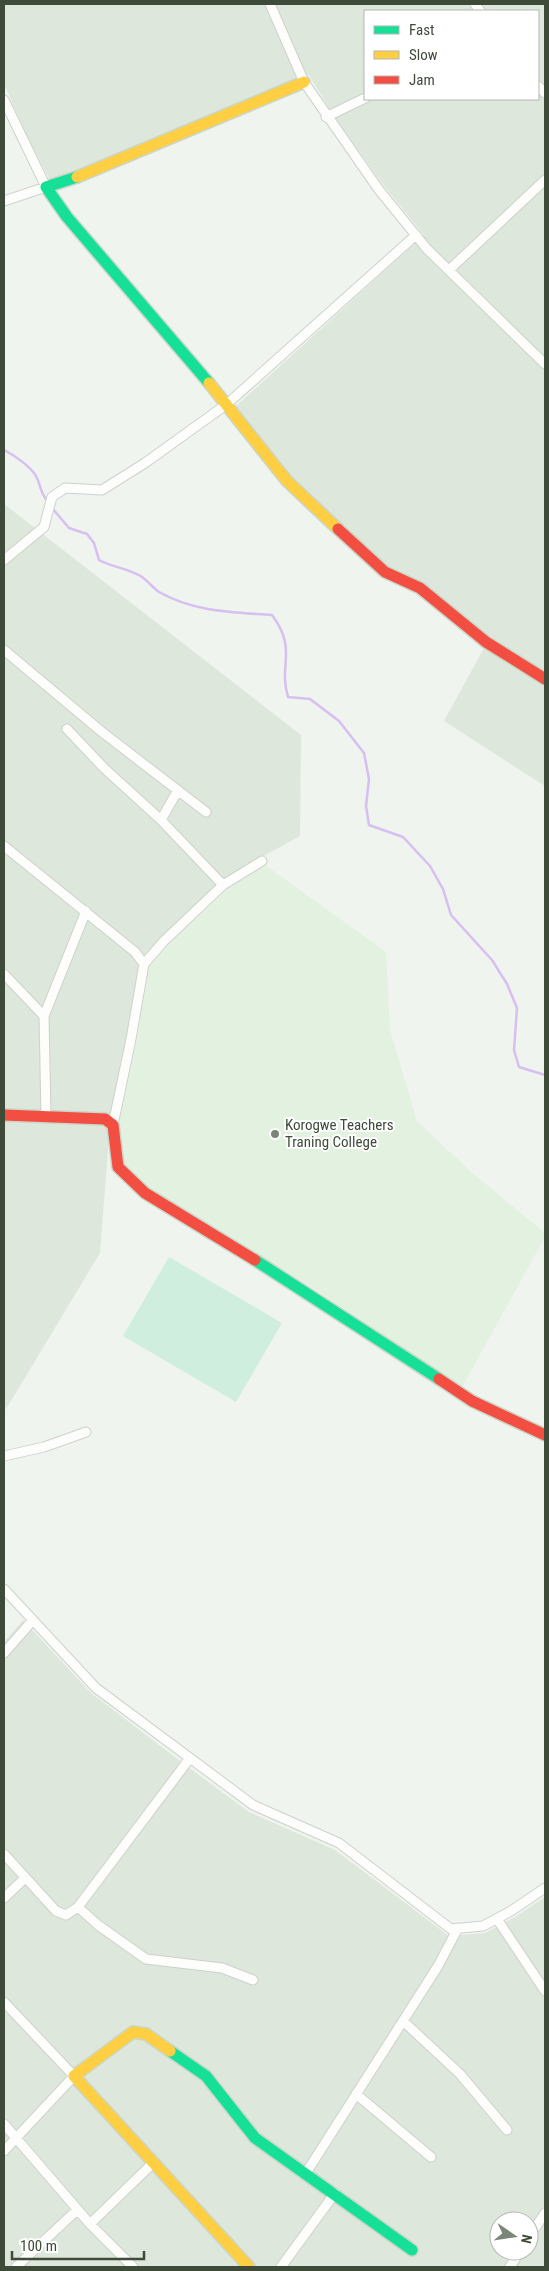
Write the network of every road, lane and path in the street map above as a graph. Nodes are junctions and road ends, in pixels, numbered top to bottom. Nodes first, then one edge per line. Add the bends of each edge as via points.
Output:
1 (270, 4) edge
2 (304, 82) junction
3 (364, 98) edge
4 (4, 100) edge
5 (326, 117) junction
6 (545, 180) edge
7 (46, 186) junction
8 (4, 201) edge
9 (416, 235) junction
10 (449, 270) junction
11 (545, 364) edge
12 (227, 404) junction
13 (4, 560) edge
14 (4, 650) edge
15 (545, 679) edge
16 (67, 730) dead end
17 (178, 790) junction
18 (206, 812) dead end
19 (161, 820) junction
20 (4, 846) edge
21 (262, 861) dead end
22 (223, 885) junction
23 (86, 911) junction
24 (144, 964) junction
25 (4, 974) edge
26 (44, 1016) junction
27 (4, 1115) edge
28 (46, 1116) junction
29 (113, 1125) junction
30 (86, 1432) dead end
31 (545, 1436) edge
32 (4, 1456) edge
33 (4, 1589) edge
34 (33, 1620) junction
35 (4, 1653) edge
36 (190, 1758) junction
37 (4, 1854) edge
38 (25, 1878) junction
39 (545, 1888) edge
40 (4, 1898) edge
41 (78, 1907) junction
42 (497, 1920) junction
43 (458, 1928) junction
44 (253, 1980) dead end
45 (545, 1991) edge
46 (4, 2002) edge
47 (403, 2021) junction
48 (74, 2076) junction
49 (356, 2094) junction
50 (4, 2124) edge
51 (507, 2130) dead end
52 (17, 2138) junction
53 (4, 2151) edge
54 (431, 2157) dead end
55 (154, 2162) junction
56 (306, 2173) junction
57 (335, 2193) junction
58 (77, 2210) junction
59 (90, 2224) junction
60 (412, 2250) dead end
61 (16, 2267) edge
62 (132, 2267) edge
63 (248, 2267) edge
64 (281, 2267) edge

1 - 2 street
2 - 5 street
2 - 7 street via 86,174
3 - 5 street
4 - 7 street
5 - 9 street
6 - 10 street
7 - 8 street
7 - 12 street via 67,217
9 - 10 street
9 - 12 street
10 - 11 street
12 - 13 street via 102,490 65,488 52,498 44,527
12 - 15 street via 287,480 385,572 420,588 486,642
14 - 17 street
16 - 19 street
17 - 18 street
17 - 19 street
19 - 22 street
20 - 23 street
21 - 22 street
22 - 24 street
23 - 24 street via 135,952
23 - 26 street
24 - 29 street
25 - 26 street
26 - 28 street
27 - 28 street
28 - 29 street via 105,1119
29 - 31 street via 118,1167 146,1193 310,1294 472,1401
30 - 32 street via 44,1447
33 - 34 street
34 - 35 street
34 - 36 street via 96,1688
36 - 41 street
36 - 43 street via 253,1806 339,1843 451,1929
37 - 38 street
38 - 40 street
38 - 41 street via 56,1911 66,1915
39 - 42 street
41 - 44 street via 146,1959 222,1968
42 - 43 street via 483,1926
42 - 45 street
43 - 47 street
46 - 48 street
47 - 49 street
47 - 51 street via 460,2074
48 - 52 street
48 - 55 street
48 - 56 street via 133,2032 146,2034 206,2076 255,2138
49 - 54 street
49 - 56 street
50 - 52 street
52 - 53 street
52 - 58 street
55 - 59 street
55 - 63 street
56 - 57 street
57 - 60 street
57 - 64 street
58 - 59 street
58 - 61 street
59 - 62 street

